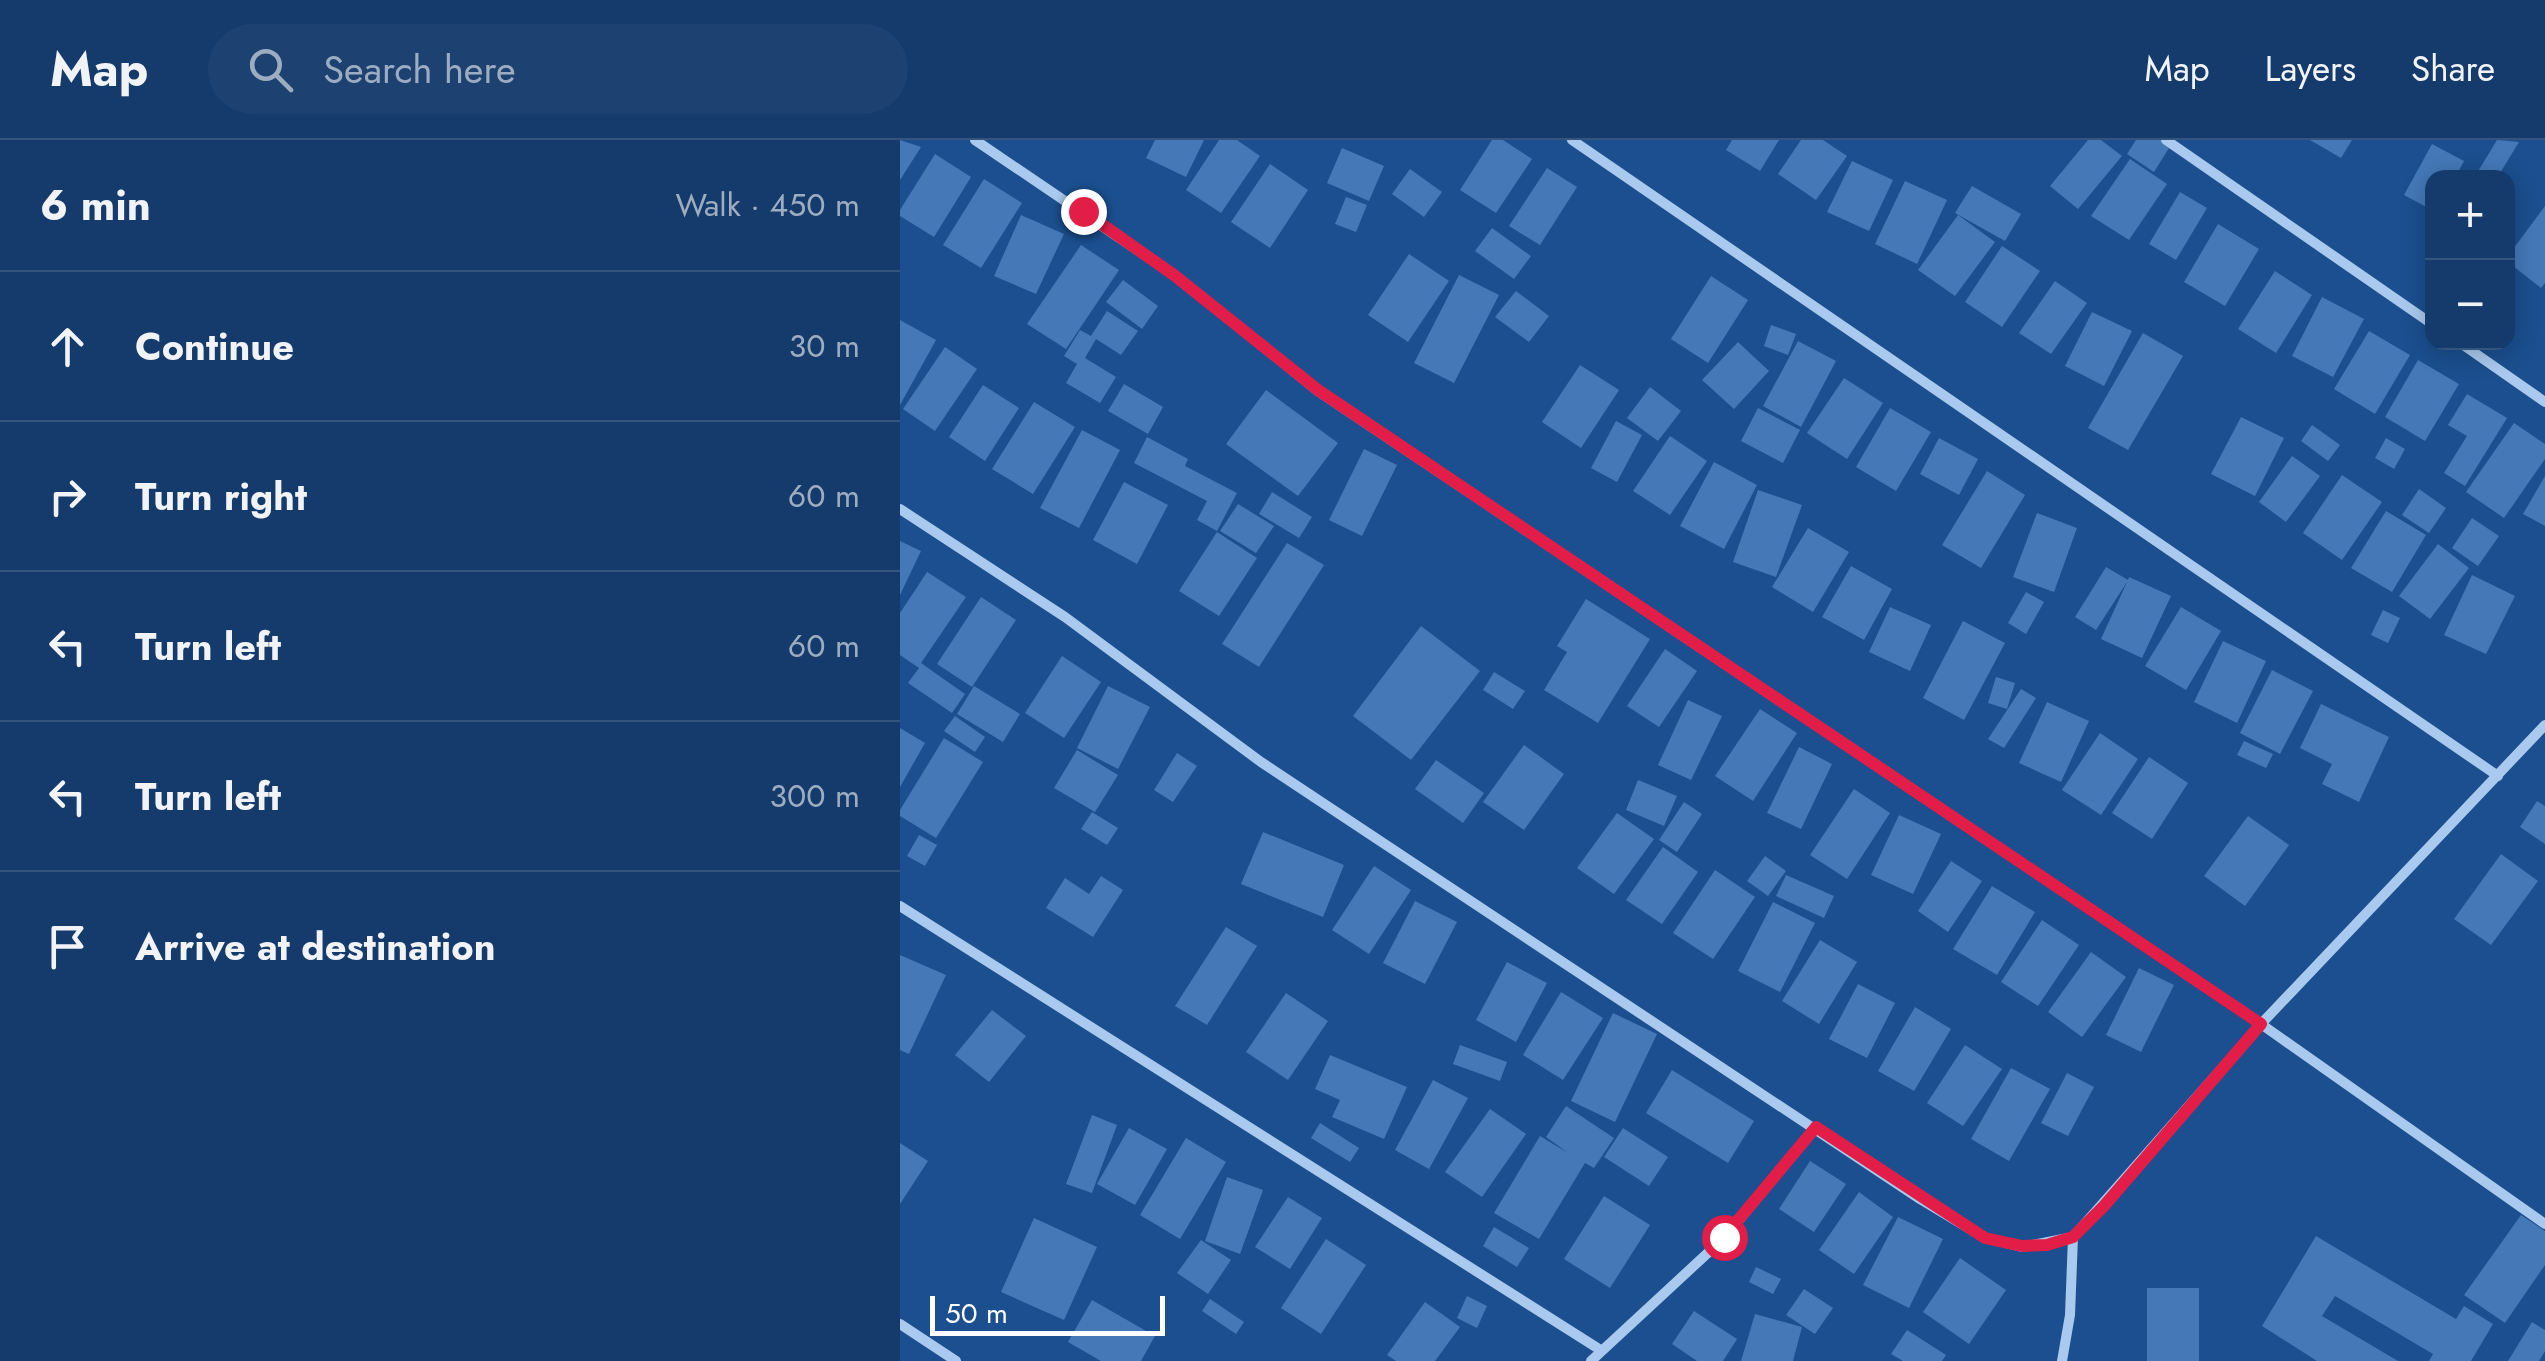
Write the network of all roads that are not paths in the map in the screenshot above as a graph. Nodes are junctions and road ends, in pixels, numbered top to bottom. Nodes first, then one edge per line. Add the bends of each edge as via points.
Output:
1 (975, 140) edge
2 (1572, 140) edge
3 (2166, 140) edge
4 (2425, 319) edge
5 (2470, 350) edge
6 (2545, 402) edge
7 (900, 508) edge
8 (2545, 725) edge
9 (2498, 776) junction
10 (900, 906) edge
11 (2261, 1024) junction
12 (1816, 1127) junction
13 (2545, 1224) edge
14 (2073, 1237) junction
15 (900, 1324) edge
16 (1599, 1349) junction
17 (956, 1361) edge
18 (1591, 1361) edge
19 (2062, 1361) edge

1 - 11 street via 1174,275 1350,412
2 - 9 street
3 - 4 street
5 - 6 street
7 - 12 street via 1261,762
8 - 9 street
9 - 11 street
10 - 16 street
11 - 13 street
11 - 14 street
12 - 14 street via 1985,1238 2022,1246
12 - 16 street via 1724,1237
14 - 19 street
15 - 17 street
16 - 18 street

